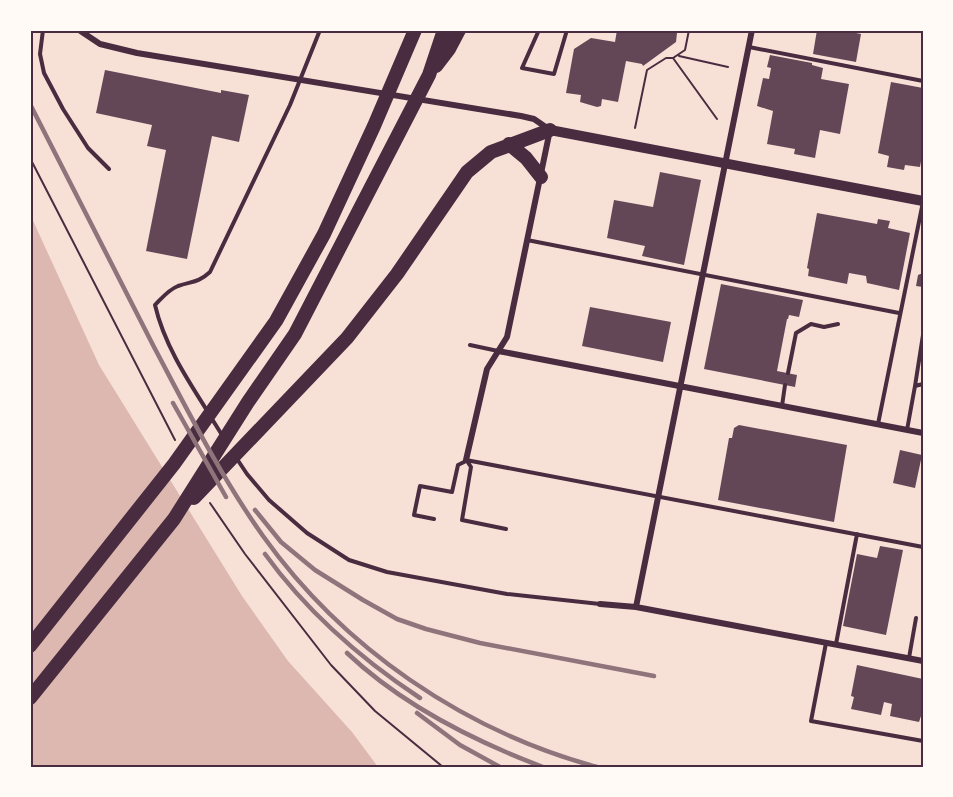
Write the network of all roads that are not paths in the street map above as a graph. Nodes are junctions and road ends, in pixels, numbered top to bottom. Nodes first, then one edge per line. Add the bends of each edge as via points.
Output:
1 (43, 30) edge
2 (79, 30) edge
3 (320, 30) edge
4 (415, 30) edge
5 (444, 30) edge
6 (459, 30) edge
7 (539, 30) edge
8 (567, 30) edge
9 (752, 30) edge
10 (749, 47) junction
11 (429, 75) junction
12 (299, 79) junction
13 (923, 81) edge
14 (550, 130) junction
15 (509, 144) junction
16 (726, 163) junction
17 (109, 169) dead end
18 (541, 177) junction
19 (923, 200) edge
20 (527, 240) junction
21 (703, 275) junction
22 (899, 313) junction
23 (837, 324) dead end
24 (923, 335) edge
25 (470, 345) dead end
26 (498, 351) junction
27 (788, 373) dead end
28 (923, 384) edge
29 (786, 385) dead end
30 (680, 386) junction
31 (915, 386) junction
32 (782, 406) junction
33 (878, 424) junction
34 (907, 430) junction
35 (923, 433) edge
36 (228, 444) dead end
37 (234, 454) dead end
38 (466, 460) junction
39 (658, 496) junction
40 (174, 519) junction
41 (434, 519) dead end
42 (506, 529) dead end
43 (857, 534) junction
44 (923, 547) edge
45 (600, 604) joint
46 (636, 607) junction
47 (916, 618) dead end
48 (826, 643) junction
49 (836, 645) junction
50 (30, 646) edge
51 (908, 658) junction
52 (923, 661) edge
53 (30, 698) edge
54 (923, 741) edge

1 - 17 lane via 40,54 44,73 88,148
2 - 12 street via 100,44 137,53
3 - 12 lane
4 - 50 highway via 324,234 276,321 174,464
5 - 11 highway
6 - 11 highway
7 - 8 lane via 522,68 554,74
9 - 10 street
10 - 13 lane
10 - 16 street
11 - 40 highway via 295,334
12 - 14 street via 521,116
12 - 36 lane via 210,272 194,283 167,291 155,305 159,324 187,379
14 - 15 highway
14 - 16 main road
14 - 18 street
15 - 18 highway
15 - 40 highway via 491,152 467,172 354,329
16 - 19 main road
16 - 21 street
18 - 20 street
19 - 22 lane
20 - 21 lane
20 - 26 street via 507,337
21 - 22 lane
21 - 30 street
22 - 33 lane
23 - 27 lane via 811,324 796,333
24 - 31 lane
25 - 26 lane
26 - 30 street
26 - 38 street via 487,369
28 - 31 lane
29 - 32 lane
30 - 32 street
30 - 39 street
31 - 34 lane
32 - 33 street
33 - 34 street
34 - 35 street
37 - 45 lane via 269,500 307,533 350,560 387,572 496,592
38 - 39 lane
38 - 41 lane via 458,465 452,492 420,486 414,515
38 - 42 lane via 471,467 462,520
39 - 43 lane
39 - 46 street
40 - 53 highway
43 - 44 lane
43 - 49 lane
45 - 46 street
46 - 48 street
47 - 51 lane
48 - 49 street
48 - 54 lane via 811,720
49 - 51 street
51 - 52 street

